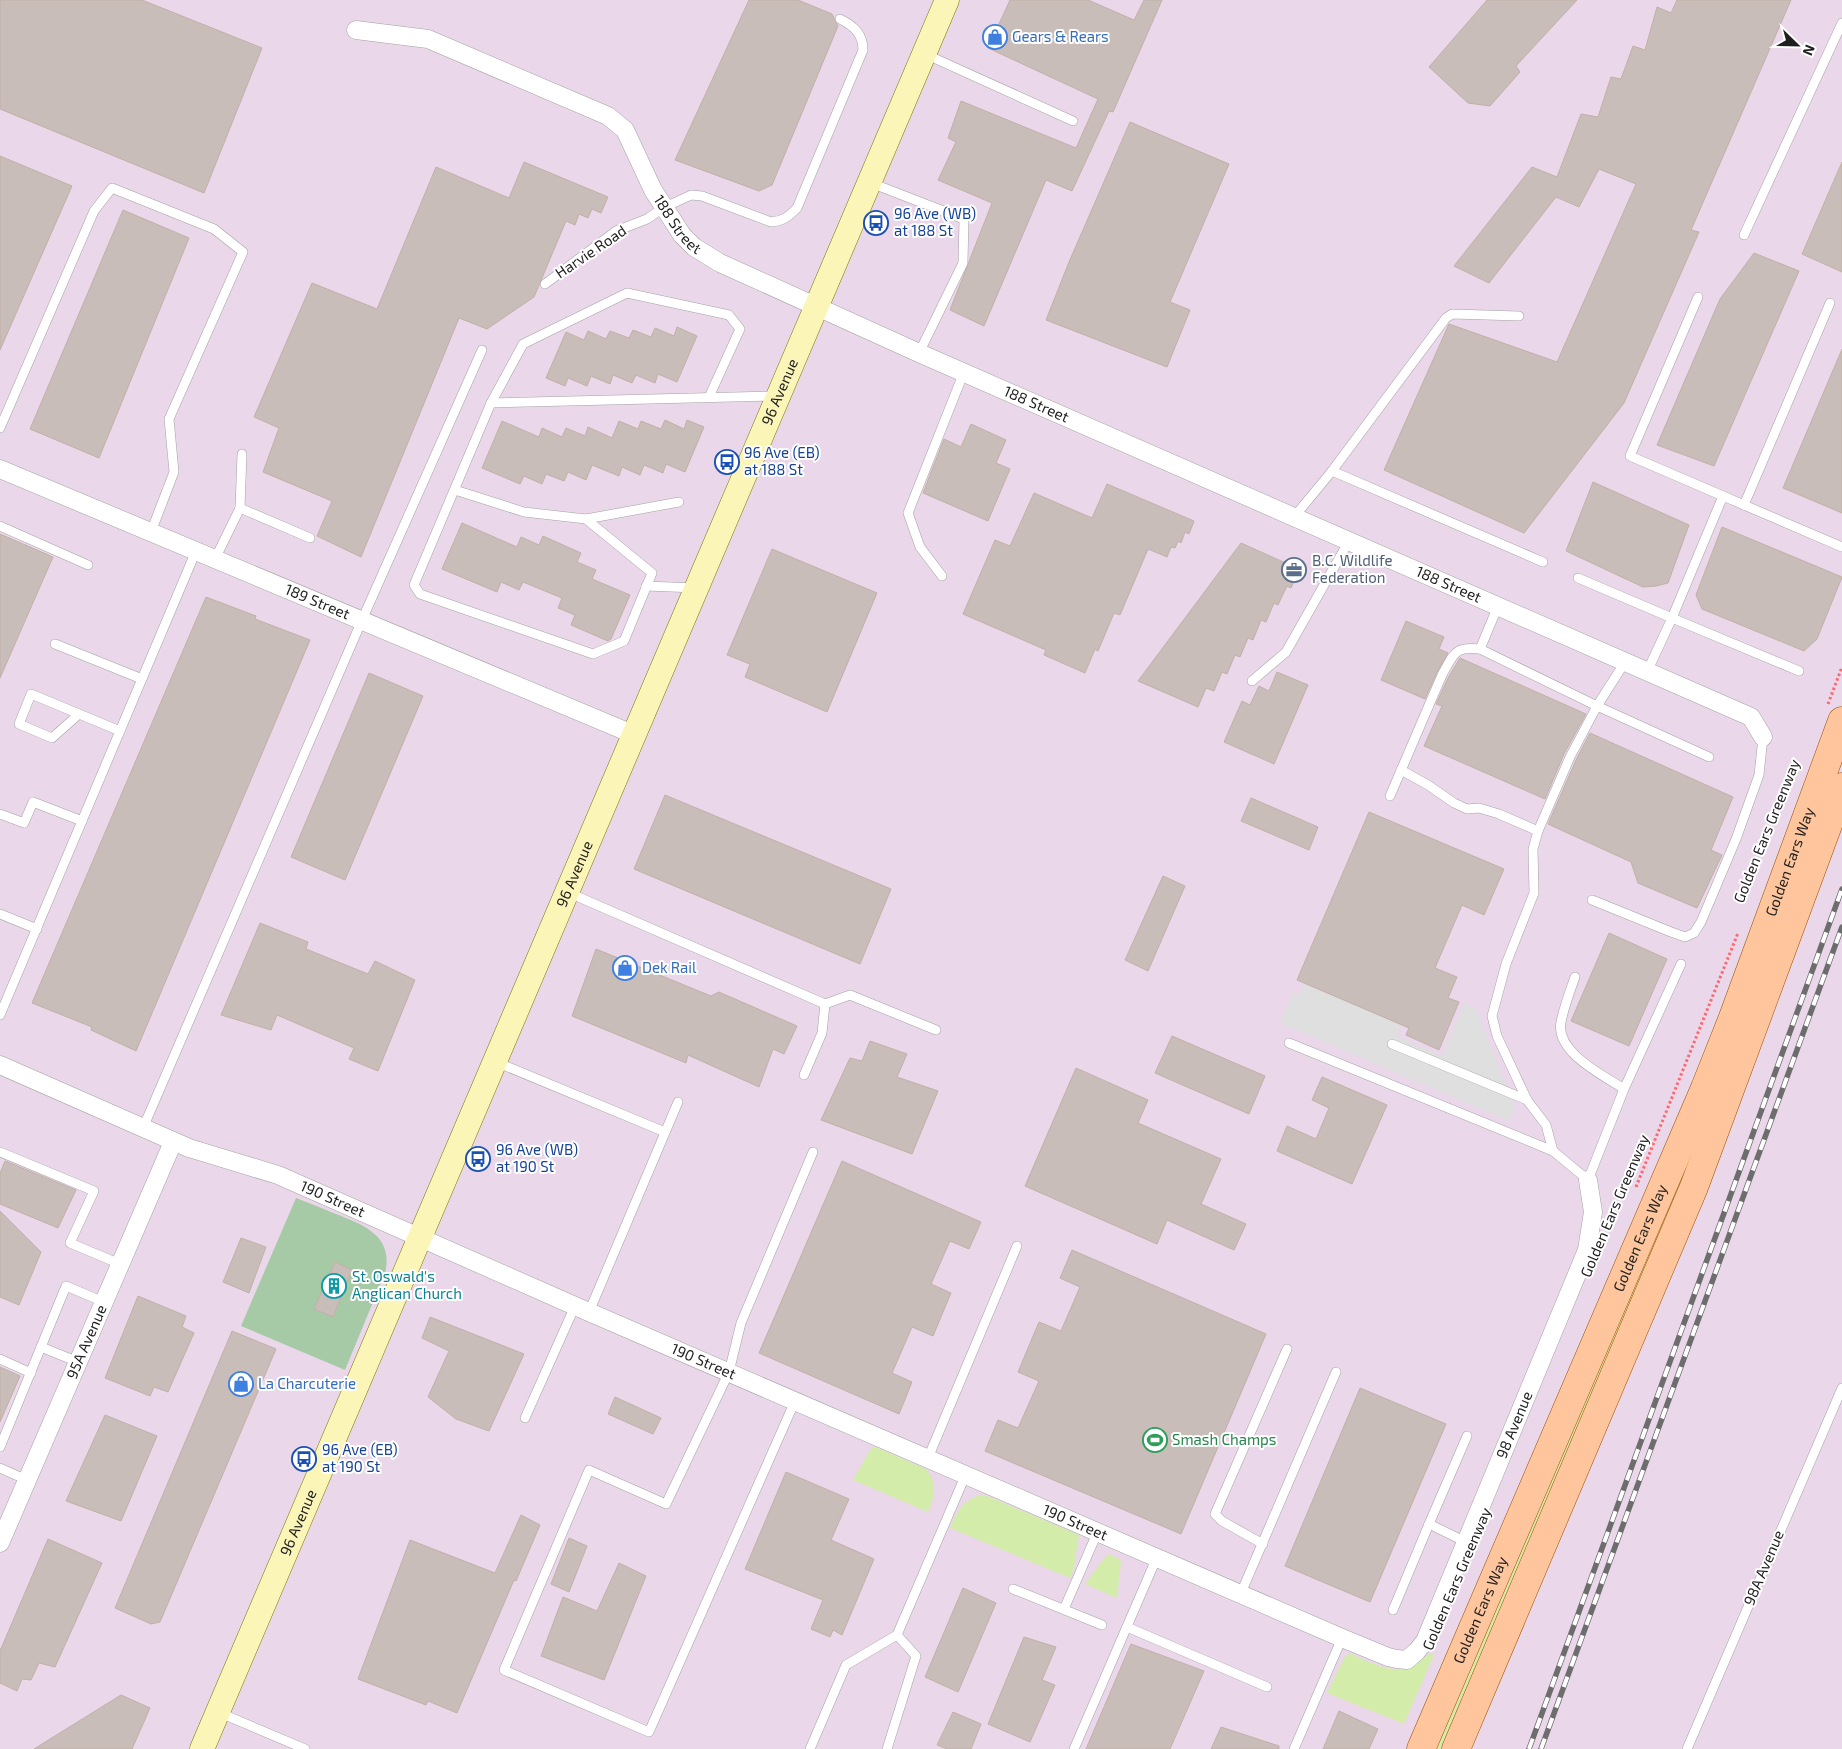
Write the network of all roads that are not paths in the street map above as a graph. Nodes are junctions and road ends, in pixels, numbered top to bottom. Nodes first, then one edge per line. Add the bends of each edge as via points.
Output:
1 (947, 0) edge
2 (840, 19) dead end
3 (1842, 24) edge
4 (356, 30) dead end
5 (924, 54) junction
6 (1073, 121) dead end
7 (869, 182) junction
8 (664, 208) junction
9 (1744, 235) dead end
10 (545, 284) dead end
11 (1698, 297) dead end
12 (1830, 303) dead end
13 (817, 307) junction
14 (1519, 316) dead end
15 (482, 350) dead end
16 (919, 352) junction
17 (964, 372) junction
18 (779, 396) junction
19 (709, 397) junction
20 (491, 403) junction
21 (0, 428) edge
22 (242, 454) dead end
23 (0, 469) edge
24 (1332, 471) junction
25 (454, 490) junction
26 (1723, 496) junction
27 (679, 502) dead end
28 (1744, 505) junction
29 (240, 508) junction
30 (1294, 517) junction
31 (586, 519) junction
32 (0, 526) edge
33 (151, 532) junction
34 (310, 538) dead end
35 (1349, 541) junction
36 (1842, 547) edge
37 (196, 551) junction
38 (215, 559) junction
39 (1543, 562) dead end
40 (88, 565) dead end
41 (942, 576) dead end
42 (1578, 578) dead end
43 (646, 586) junction
44 (696, 588) junction
45 (1498, 606) junction
46 (1672, 618) junction
47 (362, 620) junction
48 (55, 644) dead end
49 (1480, 649) junction
50 (1625, 662) junction
51 (1799, 671) dead end
52 (1647, 672) junction
53 (142, 679) junction
54 (1252, 681) dead end
55 (1597, 706) junction
56 (79, 714) junction
57 (1834, 717) edge
58 (120, 730) junction
59 (635, 735) junction
60 (1763, 737) joint
61 (1709, 757) dead end
62 (1401, 770) junction
63 (1842, 787) edge
64 (1390, 796) dead end
65 (0, 814) edge
66 (82, 821) junction
67 (1538, 831) junction
68 (567, 892) junction
69 (1592, 900) dead end
70 (0, 914) edge
71 (37, 928) junction
72 (1681, 964) dead end
73 (1575, 977) dead end
74 (825, 1004) junction
75 (0, 1015) edge
76 (936, 1030) dead end
77 (1289, 1043) dead end
78 (1392, 1044) dead end
79 (495, 1062) junction
80 (0, 1065) edge
81 (804, 1075) dead end
82 (1624, 1089) junction
83 (1527, 1100) junction
84 (678, 1102) dead end
85 (143, 1128) junction
86 (665, 1132) junction
87 (173, 1142) junction
88 (0, 1152) edge
89 (813, 1152) dead end
90 (1553, 1152) junction
91 (1588, 1180) junction
92 (421, 1239) junction
93 (1017, 1246) dead end
94 (120, 1264) junction
95 (104, 1302) junction
96 (582, 1309) junction
97 (41, 1347) junction
98 (1287, 1349) dead end
99 (0, 1360) edge
100 (78, 1362) junction
101 (729, 1372) junction
102 (1336, 1372) dead end
103 (30, 1373) junction
104 (1842, 1388) edge
105 (795, 1401) junction
106 (525, 1418) dead end
107 (1467, 1436) dead end
108 (0, 1446) edge
109 (928, 1458) junction
110 (0, 1468) edge
111 (966, 1474) junction
112 (27, 1480) junction
113 (5, 1519) edge
114 (1429, 1524) junction
115 (1098, 1531) junction
116 (1466, 1542) junction
117 (0, 1543) edge
118 (1263, 1544) junction
119 (1157, 1557) junction
120 (1013, 1589) dead end
121 (1241, 1593) junction
122 (1064, 1610) junction
123 (1393, 1610) dead end
124 (1102, 1625) dead end
125 (1127, 1627) junction
126 (897, 1635) junction
127 (1342, 1638) junction
128 (1407, 1660) joint
129 (1267, 1687) dead end
130 (218, 1712) junction
131 (202, 1749) edge
132 (305, 1749) edge
133 (810, 1749) edge
134 (887, 1749) edge
135 (1074, 1749) edge
136 (1294, 1749) edge
137 (1421, 1749) edge
138 (1456, 1749) edge
139 (1687, 1749) edge

1 - 5 main road, 96 Avenue
2 - 8 lane, Harvie Road via 851,24 859,34 863,50 797,208 782,221 771,222 702,196 691,195
3 - 9 lane
4 - 8 street, 188 Street via 428,39 608,116 625,130
5 - 6 lane
5 - 7 main road, 96 Avenue
7 - 13 main road, 96 Avenue
7 - 16 lane via 964,219 963,263
8 - 10 lane, Harvie Road via 647,219 616,231
8 - 13 street, 188 Street via 685,239 702,253
11 - 26 lane via 1630,456
12 - 28 lane
13 - 16 street, 188 Street
13 - 18 main road, 96 Avenue
14 - 24 lane via 1452,314 1446,318
15 - 47 lane
16 - 17 street, 188 Street
17 - 30 street, 188 Street
17 - 41 lane via 908,513 920,547
18 - 19 lane
18 - 44 main road, 96 Avenue
19 - 20 lane
19 - 20 lane via 740,329 729,315 627,293 523,344
20 - 25 lane
21 - 33 lane via 94,212 112,188 214,229 242,252 170,419 174,472
22 - 29 lane
23 - 33 street, 189 Street
24 - 30 lane
24 - 39 lane
25 - 31 lane via 524,512
25 - 43 lane via 414,585 420,594 593,654 624,640
26 - 28 lane
26 - 46 lane
27 - 31 lane
28 - 36 lane
29 - 34 lane
29 - 38 lane
30 - 35 street, 188 Street
31 - 43 lane via 652,573
32 - 40 lane
33 - 37 street, 189 Street
35 - 45 street, 188 Street
35 - 54 lane via 1286,652
37 - 38 street, 189 Street
37 - 53 lane
38 - 47 street, 189 Street
42 - 46 lane
43 - 44 lane
44 - 59 main road, 96 Avenue
45 - 49 lane
45 - 50 street, 188 Street
46 - 51 lane
46 - 52 lane
47 - 59 street, 189 Street
47 - 85 lane
48 - 53 lane
49 - 55 lane
49 - 62 lane via 1466,647 1458,650 1452,658
50 - 52 street, 188 Street
50 - 55 lane
52 - 60 street, 188 Street via 1750,717
53 - 58 lane
55 - 61 lane
55 - 67 lane
56 - 56 lane via 31,694 19,724 52,738
56 - 58 lane
57 - 137 main road, Golden Ears Way via 1732,1020 1705,1088
58 - 66 lane
59 - 68 main road, 96 Avenue
60 - 69 lane via 1759,775 1736,839 1694,933 1686,937
62 - 64 lane
62 - 67 lane via 1467,809 1479,808 1499,814
63 - 138 main road, Golden Ears Way via 1691,1195
65 - 66 lane via 24,823 33,802
66 - 71 lane
67 - 83 lane via 1533,849 1534,893 1506,964 1492,1016 1497,1036
68 - 74 lane
68 - 79 main road, 96 Avenue
70 - 71 lane
71 - 75 lane
72 - 82 lane
73 - 82 lane via 1560,1023 1561,1035 1576,1057
74 - 76 lane via 850,995
74 - 81 lane via 822,1033
77 - 90 lane
78 - 83 lane
79 - 86 lane
79 - 92 main road, 96 Avenue
80 - 85 street, 190 Street
82 - 91 lane
83 - 90 lane via 1546,1124
84 - 86 lane
85 - 87 street, 190 Street
86 - 96 lane
87 - 92 street, 190 Street via 278,1175
87 - 94 street, 95A Avenue
88 - 94 lane via 94,1191 70,1243
89 - 101 lane via 742,1323
90 - 91 lane
91 - 116 street, 98 Avenue via 1593,1212 1587,1250
92 - 96 street, 190 Street
92 - 130 main road, 96 Avenue
93 - 109 lane
94 - 95 street, 95A Avenue
95 - 97 lane via 66,1286
95 - 100 street, 95A Avenue
96 - 101 street, 190 Street
96 - 106 lane
97 - 100 lane
97 - 103 lane
98 - 118 lane via 1215,1514
99 - 103 lane
100 - 112 street, 95A Avenue
101 - 105 street, 190 Street
101 - 105 lane via 666,1504 589,1470 504,1670 649,1732
102 - 118 lane
103 - 108 lane
104 - 139 lane, 98A Avenue
105 - 109 street, 190 Street
107 - 114 lane
109 - 111 street, 190 Street
110 - 112 lane
111 - 115 street, 190 Street
111 - 126 lane
112 - 113 street, 95A Avenue
113 - 117 street, 95A Avenue
114 - 116 lane
114 - 123 lane
115 - 119 street, 190 Street
115 - 122 lane
116 - 128 street, 98 Avenue via 1425,1641
118 - 121 lane
119 - 121 street, 190 Street
119 - 125 lane
120 - 122 lane
121 - 127 street, 190 Street
122 - 124 lane
125 - 129 lane
125 - 135 lane
126 - 133 lane via 846,1665
126 - 134 lane via 916,1656
127 - 128 street, 190 Street via 1388,1657
127 - 136 lane
130 - 131 main road, 96 Avenue
130 - 132 lane

